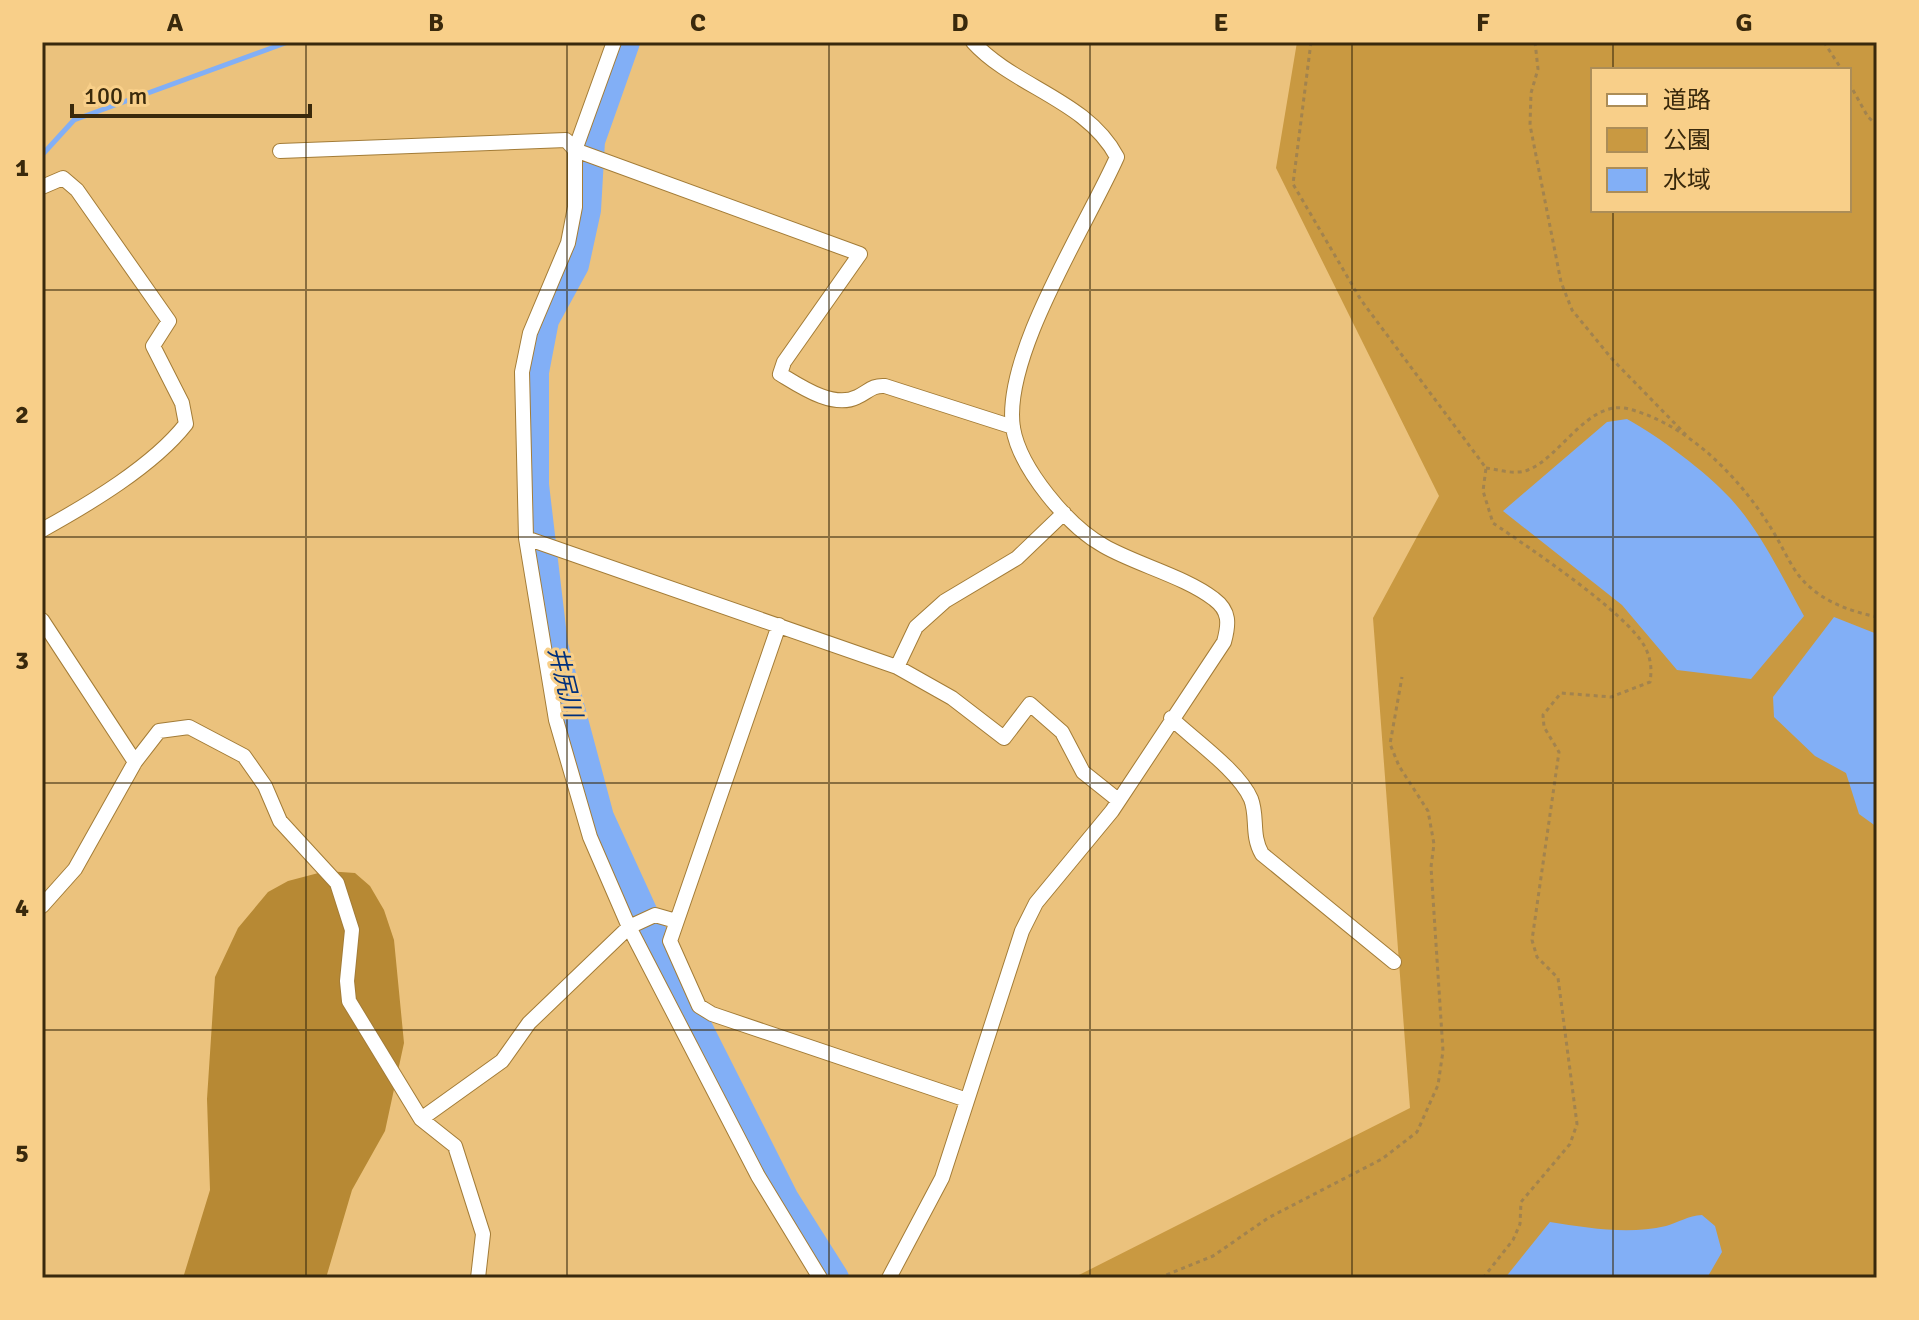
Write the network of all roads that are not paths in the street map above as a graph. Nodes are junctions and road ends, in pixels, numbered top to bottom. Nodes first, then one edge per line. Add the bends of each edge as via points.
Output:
1 (614, 42) edge
2 (973, 42) edge
3 (575, 150) junction
4 (280, 151) dead end
5 (42, 187) edge
6 (1013, 427) junction
7 (1064, 513) junction
8 (42, 530) edge
9 (526, 538) junction
10 (42, 620) edge
11 (779, 625) junction
12 (897, 667) junction
13 (1171, 718) junction
14 (135, 762) junction
15 (1118, 800) junction
16 (42, 906) edge
17 (676, 921) junction
18 (629, 927) junction
19 (1394, 962) dead end
20 (967, 1100) junction
21 (421, 1119) junction
22 (478, 1278) edge
23 (820, 1278) edge
24 (889, 1278) edge

1 - 3 street
2 - 6 street via 1063,103 1109,143 1117,157 1034,325 1019,373
3 - 4 street via 566,140
3 - 6 street via 860,254 780,374 825,398 854,399 875,385 885,386
3 - 9 street via 575,207 568,243 530,333 522,372
5 - 8 street via 63,178 77,190 169,321 153,346 182,403 186,424 168,446
6 - 7 street via 1026,467
7 - 12 street via 1017,558 945,601 916,627
7 - 13 street via 1101,546 1214,598 1227,614 1224,642
9 - 11 street
9 - 18 street via 556,720 590,837
10 - 14 street
11 - 12 street
11 - 17 street
12 - 15 street via 952,698 1004,738 1030,704 1062,732 1083,772
13 - 15 street
13 - 19 street via 1252,800 1254,840 1262,854
14 - 16 street via 75,869
14 - 21 street via 159,731 189,727 244,756 280,821 337,883 352,930 349,1001
15 - 20 street via 1036,903
17 - 18 street via 655,915
17 - 20 street via 670,941 699,1006
18 - 21 street via 529,1023 502,1061
18 - 23 street via 758,1176
20 - 24 street via 942,1178
21 - 22 street via 455,1146 483,1234

